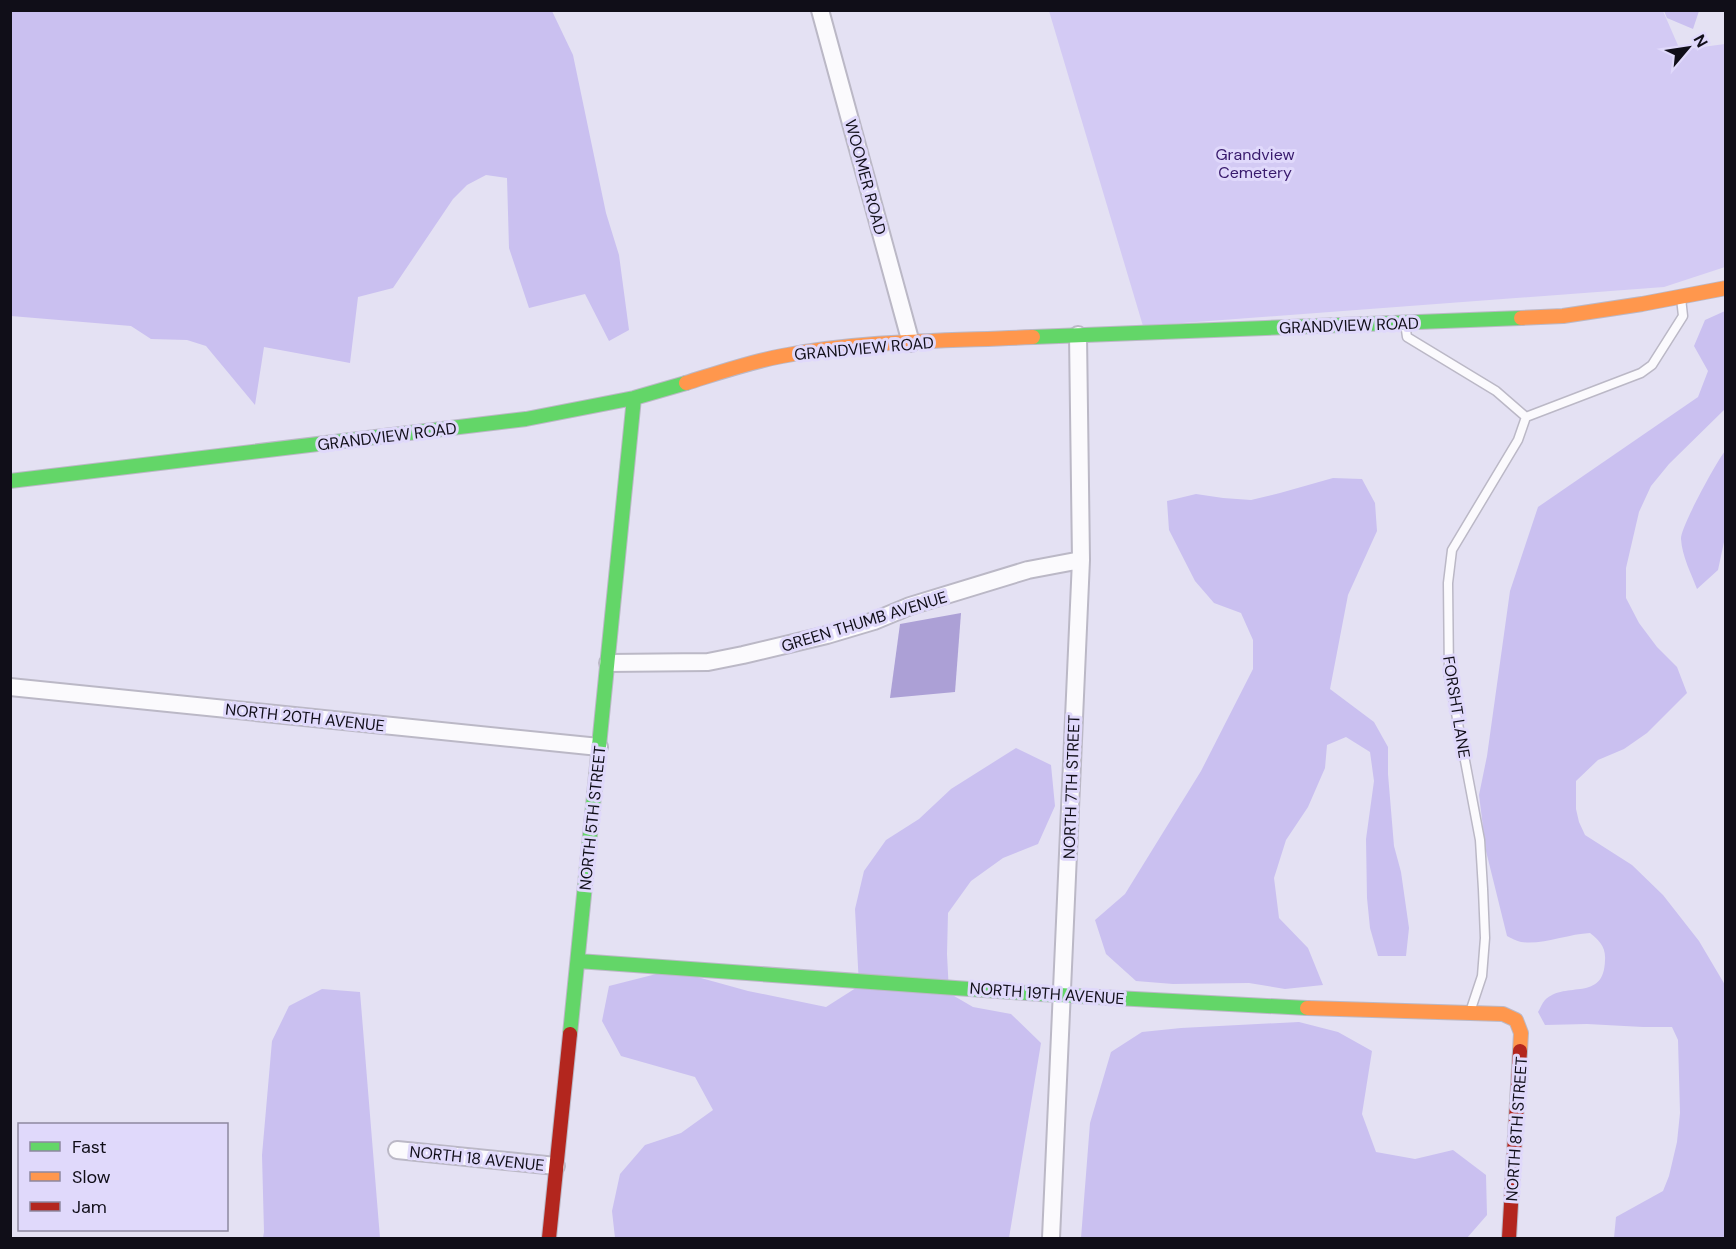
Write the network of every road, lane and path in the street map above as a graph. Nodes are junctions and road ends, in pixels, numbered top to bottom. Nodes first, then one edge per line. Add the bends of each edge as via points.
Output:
1 (820, 10) edge
2 (1725, 288) edge
3 (1681, 297) junction
4 (1405, 322) junction
5 (1078, 335) junction
6 (911, 343) junction
7 (634, 398) junction
8 (1527, 417) junction
9 (10, 481) edge
10 (1081, 560) junction
11 (608, 663) junction
12 (10, 687) edge
13 (599, 747) junction
14 (578, 961) junction
15 (1063, 995) junction
16 (1470, 1013) junction
17 (1516, 1020) joint
18 (398, 1150) dead end
19 (556, 1166) junction
20 (549, 1239) edge
21 (1051, 1239) edge
22 (1509, 1239) edge

1 - 6 street, WOOMER ROAD
2 - 3 street, GRANDVIEW ROAD
3 - 4 street, GRANDVIEW ROAD via 1563,316
3 - 8 lane via 1683,316 1652,365 1641,373
4 - 5 street, GRANDVIEW ROAD
4 - 8 lane via 1407,338 1496,391
5 - 6 street, GRANDVIEW ROAD
5 - 10 street, NORTH 7TH STREET
6 - 7 street, GRANDVIEW ROAD via 849,346 782,356
7 - 9 street, GRANDVIEW ROAD via 526,419
7 - 11 street, NORTH 5TH STREET
8 - 16 lane, FORSHT LANE via 1518,440 1452,550 1448,583 1449,676 1480,840 1483,889 1482,976
10 - 11 street, GREEN THUMB AVENUE via 1028,570 874,621 743,655 708,662
10 - 15 street, NORTH 7TH STREET
11 - 13 street, NORTH 5TH STREET
12 - 13 street, NORTH 20TH AVENUE
13 - 14 street, NORTH 5TH STREET
14 - 15 street, NORTH 19TH AVENUE
14 - 19 street, NORTH 5TH STREET
15 - 16 street, NORTH 19TH AVENUE
15 - 21 street, NORTH 7TH STREET
16 - 17 street, NORTH 19TH AVENUE via 1503,1014
17 - 22 street, NORTH 8TH STREET via 1521,1052
18 - 19 street, NORTH 18 AVENUE
19 - 20 street, NORTH 5TH STREET

